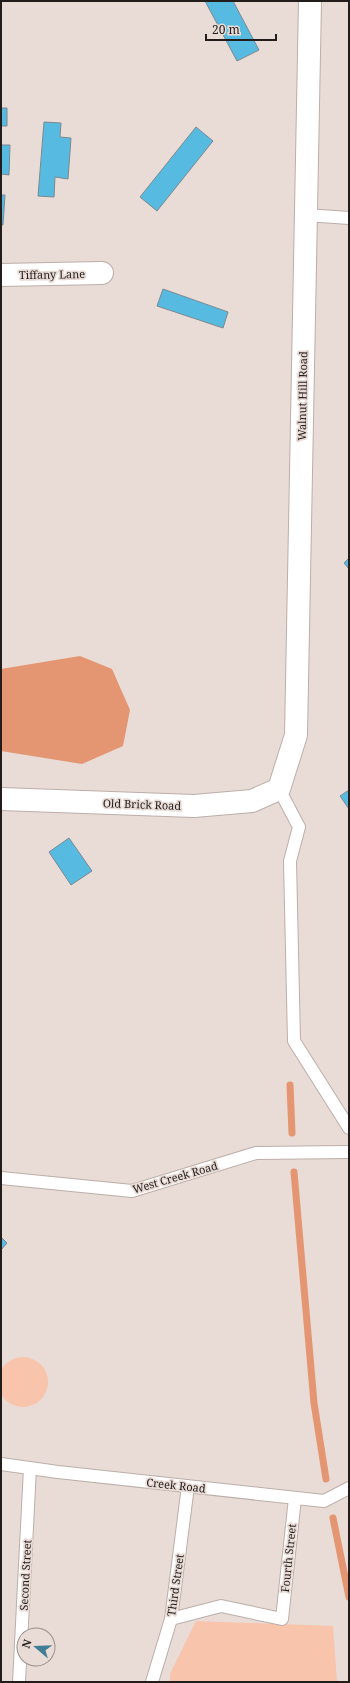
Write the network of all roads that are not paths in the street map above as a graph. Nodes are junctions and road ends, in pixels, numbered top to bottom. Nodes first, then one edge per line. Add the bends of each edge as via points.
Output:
1 (310, 1) edge
2 (306, 215) junction
3 (349, 218) edge
4 (102, 273) dead end
5 (1, 275) edge
6 (279, 789) junction
7 (1, 799) edge
8 (349, 1128) edge
9 (349, 1152) edge
10 (1, 1178) edge
11 (1, 1464) edge
12 (30, 1468) junction
13 (188, 1486) junction
14 (349, 1488) edge
15 (295, 1498) junction
16 (171, 1619) junction
17 (19, 1682) edge
18 (152, 1682) edge

1 - 2 street, Walnut Hill Road
2 - 3 lane
2 - 6 street, Walnut Hill Road via 296,735
4 - 5 street, Tiffany Lane
6 - 7 street, Old Brick Road via 252,801 194,806
6 - 8 lane via 299,827 290,860 294,1040
9 - 10 lane, West Creek Road via 256,1153 132,1191
11 - 12 lane, Creek Road
12 - 13 lane, Creek Road
12 - 17 lane, Second Street
13 - 15 lane, Creek Road
13 - 16 lane, Third Street
14 - 15 lane, Creek Road via 324,1501
15 - 16 lane, Fourth Street via 282,1619 221,1606
16 - 18 lane, Third Street

